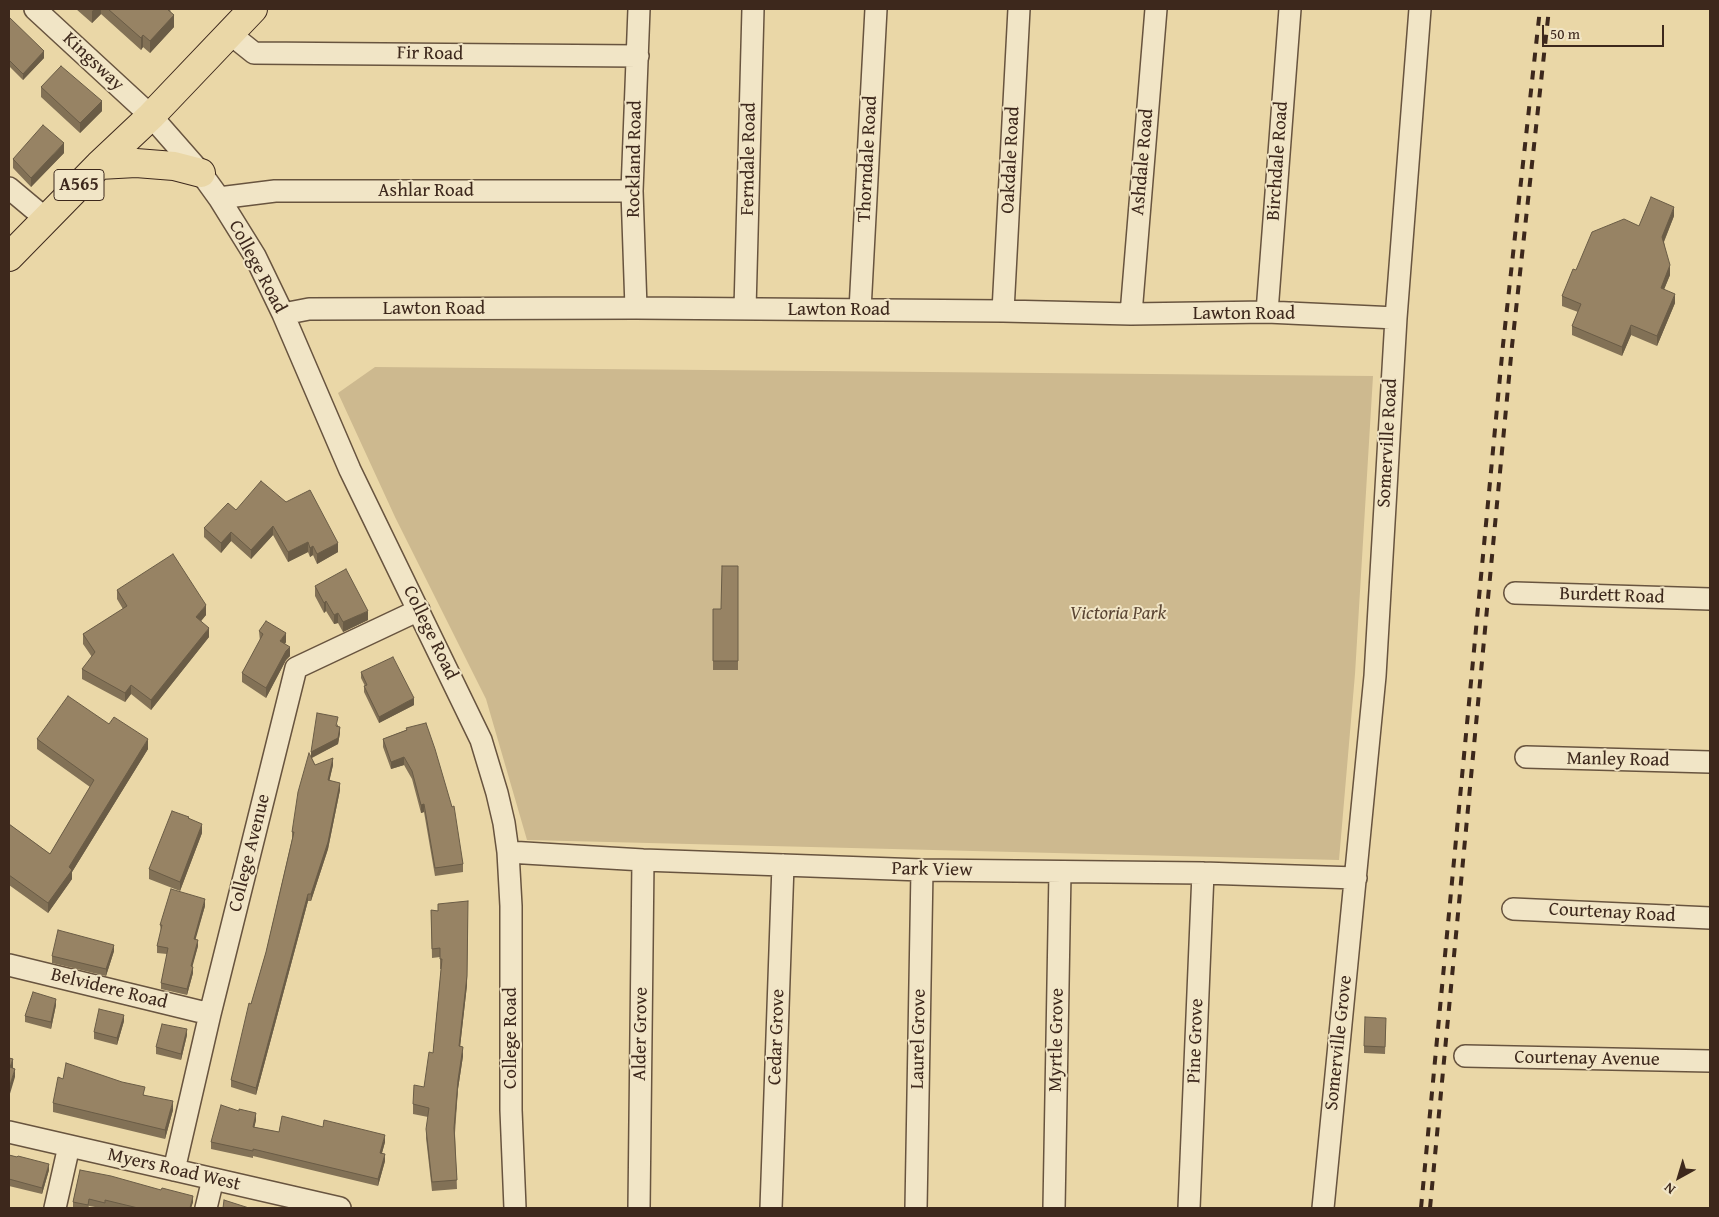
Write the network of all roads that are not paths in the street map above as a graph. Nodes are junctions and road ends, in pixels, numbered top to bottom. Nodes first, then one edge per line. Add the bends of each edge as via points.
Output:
1 (34, 9) edge
2 (253, 9) edge
3 (639, 9) edge
4 (753, 9) edge
5 (876, 9) edge
6 (1019, 9) edge
7 (1156, 9) edge
8 (1290, 9) edge
9 (1420, 9) edge
10 (229, 33) junction
11 (638, 56) junction
12 (151, 116) junction
13 (99, 165) junction
14 (201, 173) junction
15 (9, 188) edge
16 (632, 191) junction
17 (219, 198) junction
18 (46, 219) junction
19 (9, 257) edge
20 (636, 308) junction
21 (746, 310) junction
22 (860, 310) junction
23 (1003, 311) junction
24 (1267, 312) junction
25 (283, 314) junction
26 (1131, 314) junction
27 (1396, 318) junction
28 (1514, 593) dead end
29 (1710, 599) edge
30 (419, 610) junction
31 (1526, 757) dead end
32 (1710, 762) edge
33 (508, 852) junction
34 (643, 860) junction
35 (784, 866) junction
36 (922, 870) junction
37 (1060, 872) junction
38 (1203, 873) junction
39 (1356, 878) junction
40 (1513, 909) dead end
41 (1710, 918) edge
42 (9, 965) edge
43 (210, 1014) junction
44 (1465, 1056) dead end
45 (1710, 1061) edge
46 (9, 1132) edge
47 (69, 1146) junction
48 (174, 1170) junction
49 (213, 1179) junction
50 (55, 1208) edge
51 (206, 1208) edge
52 (340, 1208) edge
53 (514, 1208) edge
54 (639, 1208) edge
55 (770, 1208) edge
56 (916, 1208) edge
57 (1054, 1208) edge
58 (1190, 1208) edge
59 (1323, 1208) edge

1 - 12 street, Kingsway
2 - 10 highway, A565
3 - 11 street, Rockland Road
4 - 21 street, Ferndale Road
5 - 22 street, Thorndale Road
6 - 23 street, Oakdale Road
7 - 26 street, Ashdale Road
8 - 24 street, Birchdale Road
9 - 27 street, Somerville Road
10 - 11 street, Fir Road via 254,52
10 - 12 highway, A565
11 - 16 street, Rockland Road
12 - 13 highway, A565
12 - 14 street, College Road
13 - 14 highway via 136,163 174,166
13 - 18 highway, A565
14 - 17 street, College Road
15 - 18 street
16 - 17 street, Ashlar Road via 275,191
16 - 20 street, Rockland Road
17 - 25 street, College Road via 255,256
18 - 19 highway, A565
20 - 21 street, Lawton Road
20 - 25 street, Lawton Road via 309,309
21 - 22 street, Lawton Road
22 - 23 street, Lawton Road
23 - 26 street, Lawton Road
24 - 26 street, Lawton Road
24 - 27 street, Lawton Road
25 - 30 street, College Road via 350,470
27 - 39 street, Somerville Road via 1376,676
28 - 29 street, Burdett Road
30 - 33 street, College Road via 481,740 504,823
30 - 43 street, College Avenue via 296,668
31 - 32 street, Manley Road
33 - 34 street, Park View
33 - 53 street, College Road
34 - 35 street, Park View
34 - 54 street, Alder Grove
35 - 36 street, Park View
35 - 55 street, Cedar Grove
36 - 37 street, Park View
36 - 56 street, Laurel Grove
37 - 38 street, Park View
37 - 57 street, Myrtle Grove
38 - 39 street, Park View
38 - 58 street, Pine Grove
39 - 59 street, Somerville Grove
40 - 41 street, Courtenay Road
42 - 43 street, Belvidere Road
43 - 48 street, College Avenue
44 - 45 street, Courtenay Avenue
46 - 47 street, Myers Road West
47 - 48 street, Myers Road West
47 - 50 street
48 - 49 street, Myers Road West
49 - 51 street
49 - 52 street, Myers Road West

